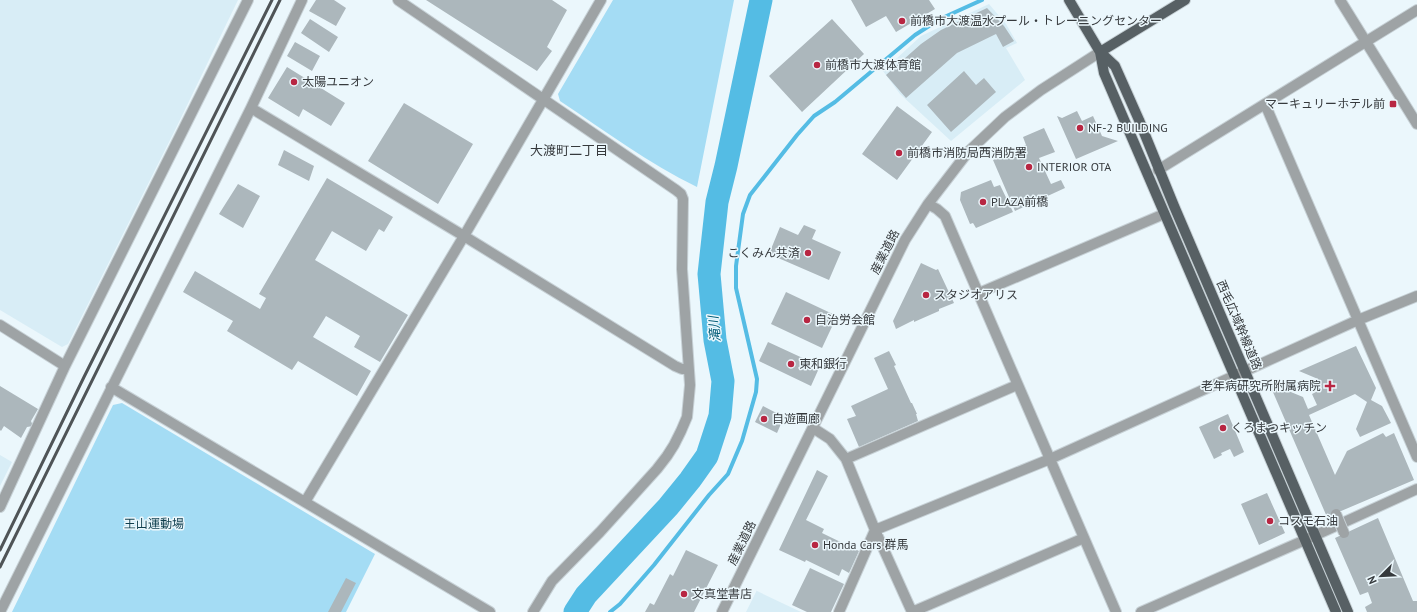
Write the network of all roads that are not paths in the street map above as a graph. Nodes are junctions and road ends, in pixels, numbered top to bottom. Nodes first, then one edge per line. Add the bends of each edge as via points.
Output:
1 (248, 0) edge
2 (302, 0) edge
3 (398, 0) edge
4 (601, 0) edge
5 (1069, 0) edge
6 (1186, 0) edge
7 (1340, 0) edge
8 (1417, 10) edge
9 (1366, 41) junction
10 (1100, 52) junction
11 (544, 99) junction
12 (1265, 104) junction
13 (251, 108) junction
14 (1417, 124) edge
15 (1158, 170) junction
16 (928, 204) junction
17 (1164, 214) junction
18 (464, 236) junction
19 (978, 293) junction
20 (1417, 296) edge
21 (1358, 320) junction
22 (0, 325) edge
23 (65, 366) junction
24 (688, 369) junction
25 (1245, 371) junction
26 (1234, 376) junction
27 (1018, 385) junction
28 (111, 387) junction
29 (813, 428) junction
30 (1417, 457) edge
31 (846, 459) junction
32 (1050, 459) junction
33 (1417, 489) edge
34 (305, 502) junction
35 (0, 507) edge
36 (1336, 514) dead end
37 (875, 530) junction
38 (1344, 533) dead end
39 (1316, 535) junction
40 (1084, 538) junction
41 (1305, 540) junction
42 (0, 612) edge
43 (490, 612) edge
44 (534, 612) edge
45 (722, 612) edge
46 (839, 612) edge
47 (912, 612) edge
48 (1116, 612) edge
49 (1140, 612) edge
50 (1336, 612) edge
51 (1348, 612) edge

1 - 23 street
2 - 13 street
3 - 11 street
4 - 11 street
5 - 10 main road, 西毛広域幹線道路
6 - 10 main road, 産業道路
7 - 9 street
8 - 9 street
9 - 12 street
9 - 14 street
10 - 15 main road, 西毛広域幹線道路 via 1115,66
10 - 16 street, 産業道路 via 1005,117 968,152
10 - 17 main road, 西毛広域幹線道路 via 1104,73
11 - 18 street
11 - 24 street via 676,190 683,199 682,269
12 - 15 street
12 - 21 street
13 - 18 street
13 - 28 street
15 - 25 main road, 西毛広域幹線道路
16 - 19 street via 945,216
16 - 29 street, 産業道路 via 905,240
17 - 19 street
17 - 26 main road, 西毛広域幹線道路
18 - 24 street via 675,366
18 - 34 street
19 - 27 street
20 - 21 street
21 - 25 street
21 - 30 street
22 - 23 street
23 - 35 street
24 - 44 street via 690,385 686,417 667,456 605,527 552,581
25 - 26 street
25 - 39 main road, 西毛広域幹線道路
26 - 32 street
26 - 41 main road, 西毛広域幹線道路
27 - 31 street
27 - 32 street
28 - 34 street
28 - 42 street
29 - 31 street via 830,439
29 - 45 street, 産業道路
31 - 37 street
32 - 37 street
32 - 40 street
33 - 39 street
34 - 43 street
36 - 38 street, bridge
37 - 46 street
37 - 47 street
39 - 41 street
39 - 51 main road, 西毛広域幹線道路
40 - 47 street
40 - 48 street
41 - 49 street
41 - 50 main road, 西毛広域幹線道路

